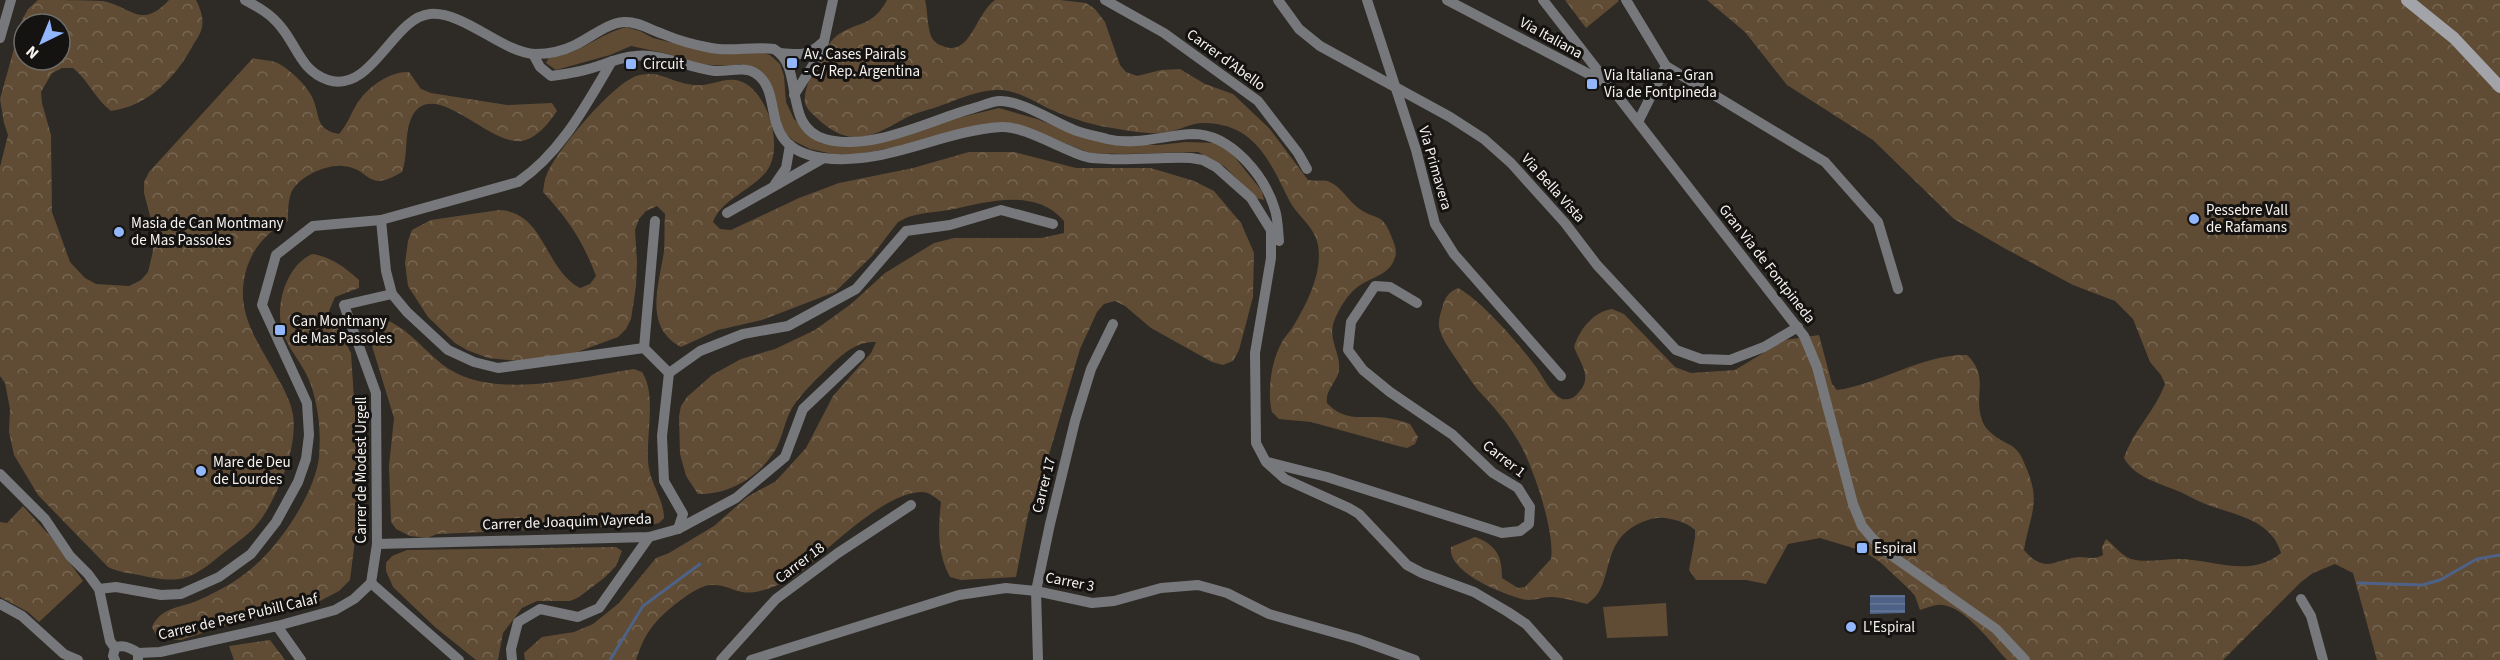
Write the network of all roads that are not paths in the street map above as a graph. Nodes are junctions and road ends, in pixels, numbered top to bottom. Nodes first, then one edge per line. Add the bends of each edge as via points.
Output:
1 (11, 0) edge
2 (245, 0) edge
3 (833, 0) edge
4 (1105, 0) edge
5 (1278, 0) edge
6 (1367, 0) edge
7 (1447, 0) edge
8 (1543, 0) edge
9 (1626, 0) edge
10 (2407, 0) edge
11 (0, 38) edge
12 (822, 43) junction
13 (780, 53) junction
14 (533, 54) junction
15 (612, 61) junction
16 (1666, 66) junction
17 (1609, 85) junction
18 (1394, 87) junction
19 (2500, 87) edge
20 (794, 95) junction
21 (1638, 122) junction
22 (790, 146) junction
23 (824, 158) junction
24 (1307, 169) dead end
25 (773, 187) junction
26 (727, 213) dead end
27 (381, 220) junction
28 (656, 221) dead end
29 (1053, 224) dead end
30 (1268, 285) junction
31 (1898, 288) dead end
32 (392, 294) junction
33 (1417, 303) dead end
34 (1113, 324) dead end
35 (1798, 327) junction
36 (644, 348) junction
37 (860, 355) dead end
38 (669, 373) junction
39 (1561, 376) dead end
40 (1266, 462) junction
41 (0, 474) edge
42 (911, 505) dead end
43 (678, 529) junction
44 (649, 537) junction
45 (377, 544) junction
46 (371, 583) junction
47 (99, 589) junction
48 (1036, 591) junction
49 (2301, 599) dead end
50 (0, 604) edge
51 (277, 626) junction
52 (138, 656) edge
53 (115, 657) edge
54 (78, 660) edge
55 (301, 660) edge
56 (459, 660) edge
57 (512, 660) edge
58 (721, 660) edge
59 (751, 660) edge
60 (1038, 660) edge
61 (1414, 660) edge
62 (1558, 660) edge
63 (2025, 660) edge
64 (2323, 660) edge

1 - 11 street
2 - 14 street via 274,18 307,66 327,80 338,82 367,70 397,36 417,19 430,14 447,17
3 - 12 street
4 - 24 street, Carrer d'Abello via 1164,33 1258,101
5 - 18 street, Via Bella Vista via 1299,29 1320,46
6 - 18 street, Via Primavera
7 - 17 street, Via Italiana
8 - 17 street, Gran Via de Fontpineda
9 - 16 street
10 - 19 main road via 2454,38
12 - 13 street via 802,56
12 - 20 street via 815,64
13 - 14 street via 768,48 712,49 623,22 574,46
13 - 20 street via 791,74
14 - 15 street via 551,76
15 - 22 street via 657,56 701,69 756,74 766,86 779,133
15 - 27 street via 574,126 529,175 518,182
16 - 21 street
16 - 31 street via 1825,162 1878,222
17 - 21 street, Gran Via de Fontpineda
18 - 35 street, Via Bella Vista via 1484,139 1511,163 1676,350 1701,359 1730,360 1764,347
18 - 39 street, Via Primavera via 1416,150 1435,224 1454,254
20 - 30 street via 799,117 809,129 821,138 839,142 896,134 1000,101 1032,110 1073,130 1111,140 1156,140 1193,134 1211,137 1229,146 1245,161 1268,192 1276,212 1279,243
21 - 35 street, Gran Via de Fontpineda
22 - 23 street
22 - 25 street via 786,168
23 - 25 street
23 - 30 street via 883,156 957,135 1004,127 1088,158 1203,160 1251,198 1266,219 1272,242
25 - 26 street
27 - 32 street
27 - 47 street via 313,226 276,255 262,305 307,403 309,435 298,482 276,522 251,554 219,577 181,594 161,595 116,587
28 - 36 street
29 - 38 street via 1001,210 950,225 906,231 856,290 788,326 743,334 700,351
30 - 40 street via 1255,353 1257,443
32 - 36 street via 448,350 498,368
32 - 45 street, Carrer de Modest Urgell via 344,305 376,393
33 - 40 street, Carrer 1 via 1390,287 1375,286 1351,322 1348,350 1390,392 1453,435 1493,473 1518,488 1530,507 1529,524 1520,531 1502,533 1328,477
34 - 48 street, Carrer 17 via 1090,369 1075,421
35 - 63 street, Gran Via de Fontpineda via 1817,367 1862,525 1888,553 1996,629
36 - 38 street
37 - 43 street, Carrer de Joaquim Vayreda via 803,409 785,457 736,498
38 - 43 street via 662,436 664,481 683,514
40 - 62 street via 1285,479 1359,514 1407,565 1474,592 1526,624
41 - 47 street via 45,519
42 - 58 street, Carrer 18 via 776,599
43 - 44 street, Carrer de Joaquim Vayreda
44 - 45 street, Carrer de Joaquim Vayreda
44 - 57 street via 599,608 578,617 540,609 518,622
45 - 46 street, Carrer de Modest Urgell
46 - 51 street, Carrer de Pere Pubill Calaf via 335,610
46 - 56 street
47 - 53 street
48 - 59 street, Carrer 3 via 1006,588 959,595
48 - 60 street, Carrer 17
48 - 61 street, Carrer 3 via 1092,603 1161,588 1198,585 1269,614
49 - 64 street via 2311,616
50 - 54 street via 22,616 64,654
51 - 52 street, Carrer de Pere Pubill Calaf
51 - 55 street
52 - 53 street, Carrer de Pere Pubill Calaf via 127,647

